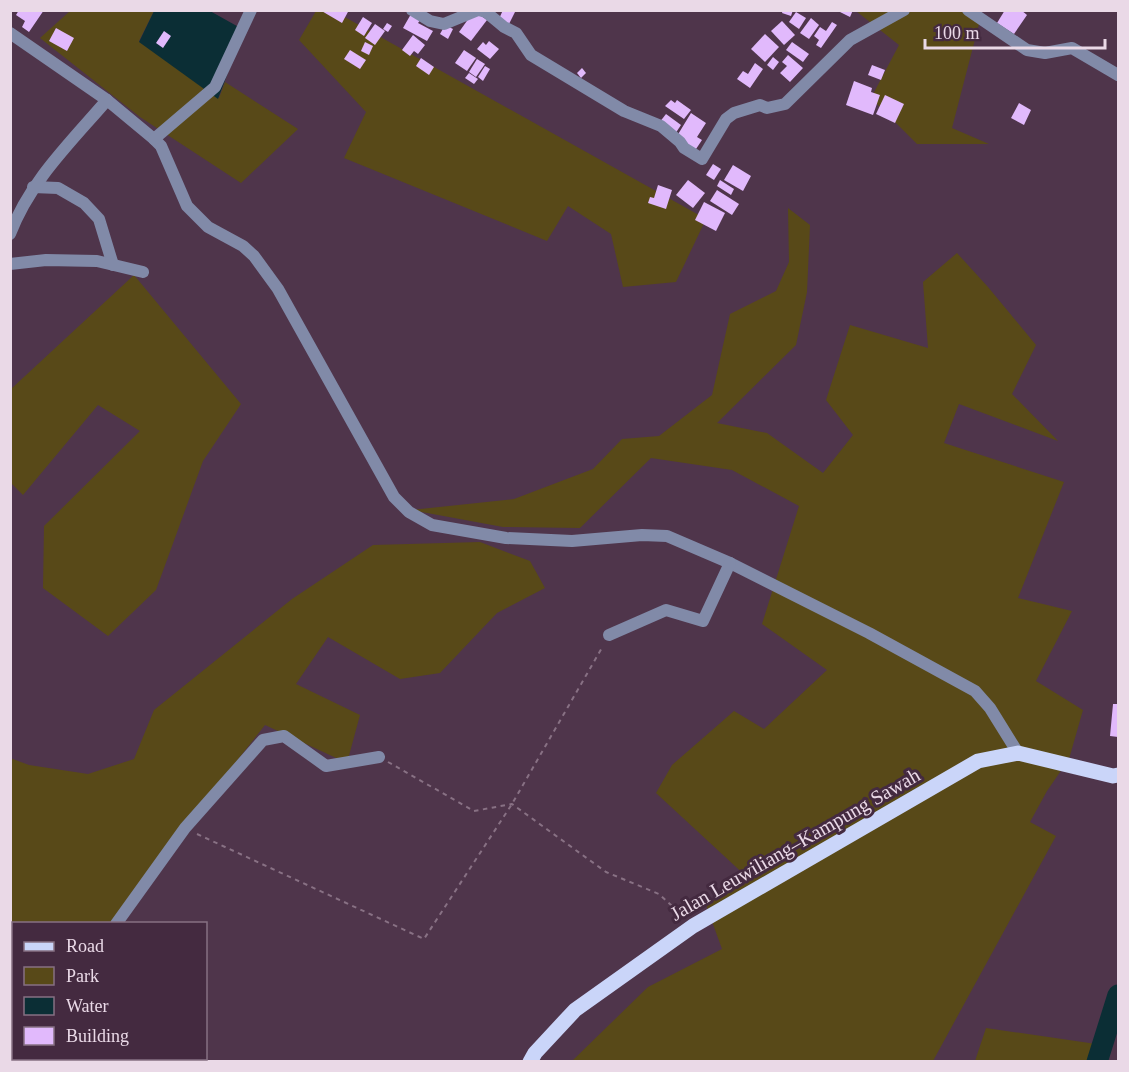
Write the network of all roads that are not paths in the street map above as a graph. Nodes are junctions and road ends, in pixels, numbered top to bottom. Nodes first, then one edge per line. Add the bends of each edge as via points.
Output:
1 (251, 10) edge
2 (412, 10) edge
3 (479, 10) edge
4 (904, 10) edge
5 (968, 10) edge
6 (10, 33) edge
7 (1119, 75) edge
8 (107, 100) junction
9 (154, 139) junction
10 (33, 186) junction
11 (10, 234) edge
12 (10, 264) edge
13 (113, 265) junction
14 (143, 272) dead end
15 (730, 563) junction
16 (609, 635) road end
17 (1018, 753) junction
18 (379, 757) road end
19 (1119, 775) edge
20 (117, 922) edge
21 (530, 1062) edge

1 - 9 street via 215,87
2 - 3 street via 444,24
3 - 4 street via 516,33 531,55 624,111 661,126 702,159 726,119 734,113 760,105 767,108 785,104 850,40
5 - 7 street via 1027,50 1045,53 1072,48
6 - 8 street
8 - 9 street
8 - 10 street
9 - 15 street via 161,146 187,206 208,227 254,256 278,290 394,497 408,512 440,527 507,538 572,541 667,536
10 - 11 street
10 - 13 street via 58,188 84,203 99,219
12 - 13 street via 46,260
13 - 14 street
15 - 16 street via 703,621 666,609
15 - 17 street via 975,691
17 - 19 main road, Jalan Leuwiliang–Kampung Sawah
17 - 21 main road, Jalan Leuwiliang–Kampung Sawah via 978,761 693,926 575,1010
18 - 20 street via 326,766 284,736 263,740 185,828

